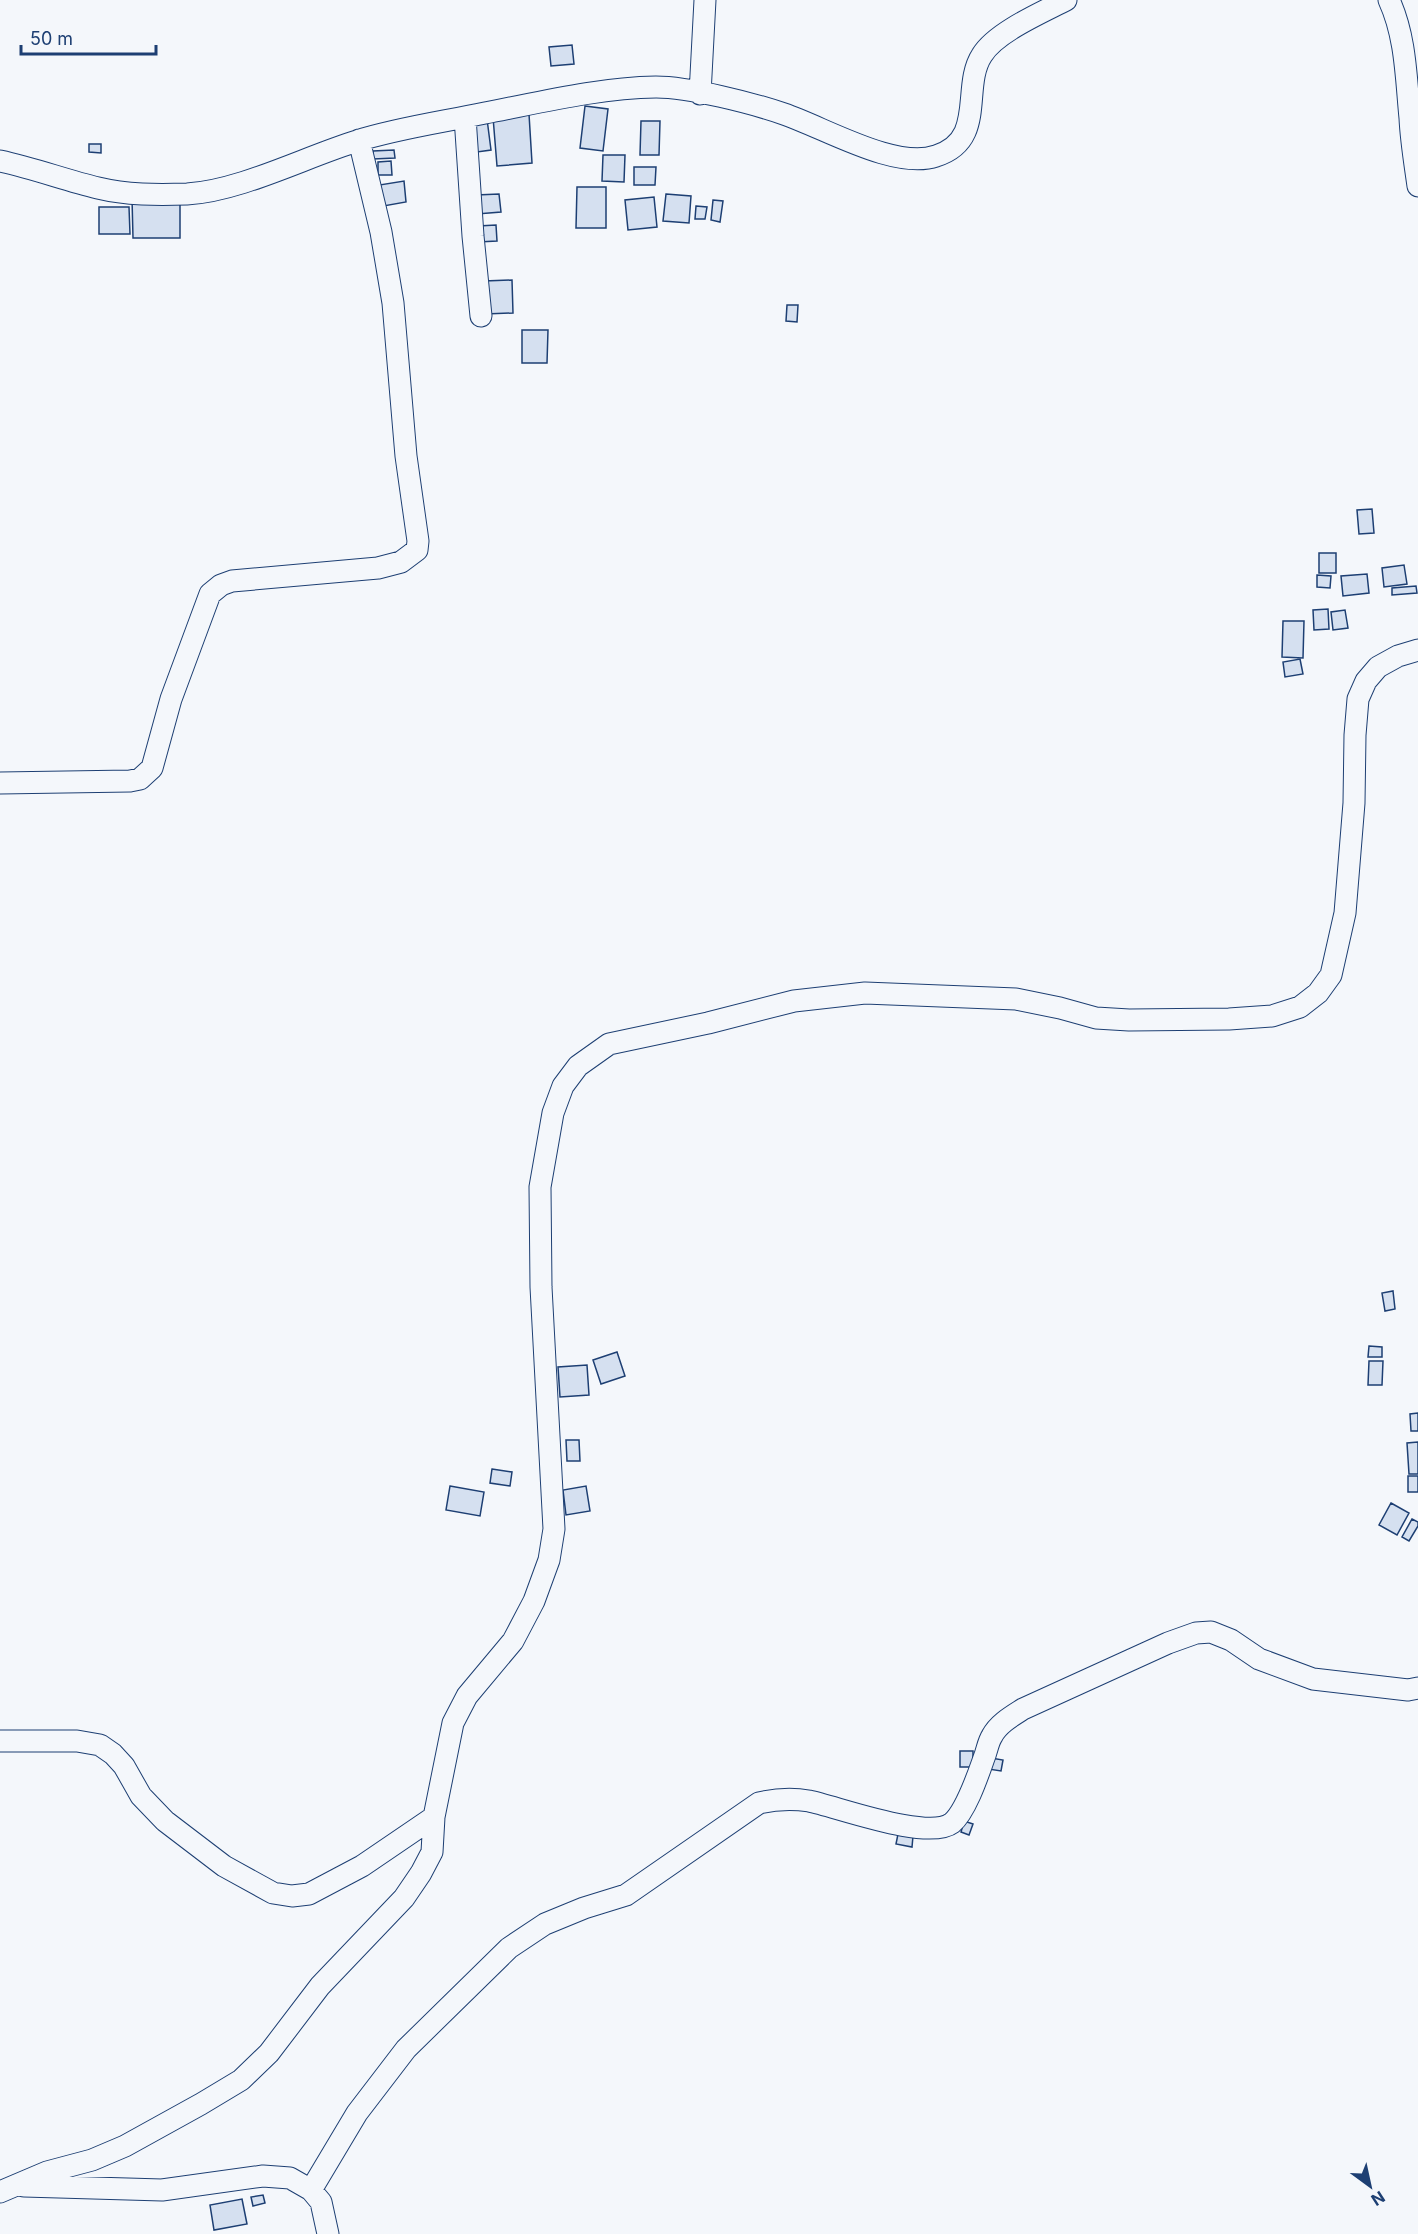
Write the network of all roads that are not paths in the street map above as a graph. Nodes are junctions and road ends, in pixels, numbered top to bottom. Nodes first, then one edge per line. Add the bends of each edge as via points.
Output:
1 (705, 0) edge
2 (1066, 0) edge
3 (1389, 0) edge
4 (700, 94) junction
5 (465, 117) junction
6 (359, 140) junction
7 (0, 161) edge
8 (1418, 186) edge
9 (481, 316) dead end
10 (1418, 650) edge
11 (0, 783) edge
12 (1418, 1688) edge
13 (0, 1741) edge
14 (434, 1817) junction
15 (6, 2189) edge
16 (311, 2190) junction
17 (327, 2234) edge

1 - 4 street
2 - 4 street via 1031,17 982,54 962,139 948,152 932,158 892,156 782,113
3 - 8 street via 1404,56
4 - 5 street via 659,87 611,89
5 - 6 street
5 - 9 street
6 - 7 street via 226,188 189,194 133,194 98,188
6 - 11 street via 393,303 417,550 401,562 378,568 221,585 210,594 171,699 156,758 147,774 130,782
10 - 14 street via 1378,667 1358,699 1345,913 1331,975 1318,993 1300,1007 1250,1018 1129,1020 1096,1018 1016,999 865,993 794,1001 609,1044 578,1066 563,1086 553,1113 540,1187 541,1287 554,1529 549,1560 513,1641 467,1696 453,1723
12 - 16 street via 1313,1679 1259,1659 1211,1632 1196,1633 1006,1719 992,1735 980,1772 952,1823 927,1829 808,1801 778,1798 759,1803 626,1895 545,1924 509,1948 406,2049 357,2113
13 - 14 street via 77,1741 100,1745 124,1766 141,1796 165,1821 224,1866 273,1893 309,1894 362,1866
14 - 15 street via 432,1852 404,1898 320,1986 269,2053 241,2080 125,2146
15 - 16 street via 162,2190 263,2176 290,2178
16 - 17 street via 321,2202

